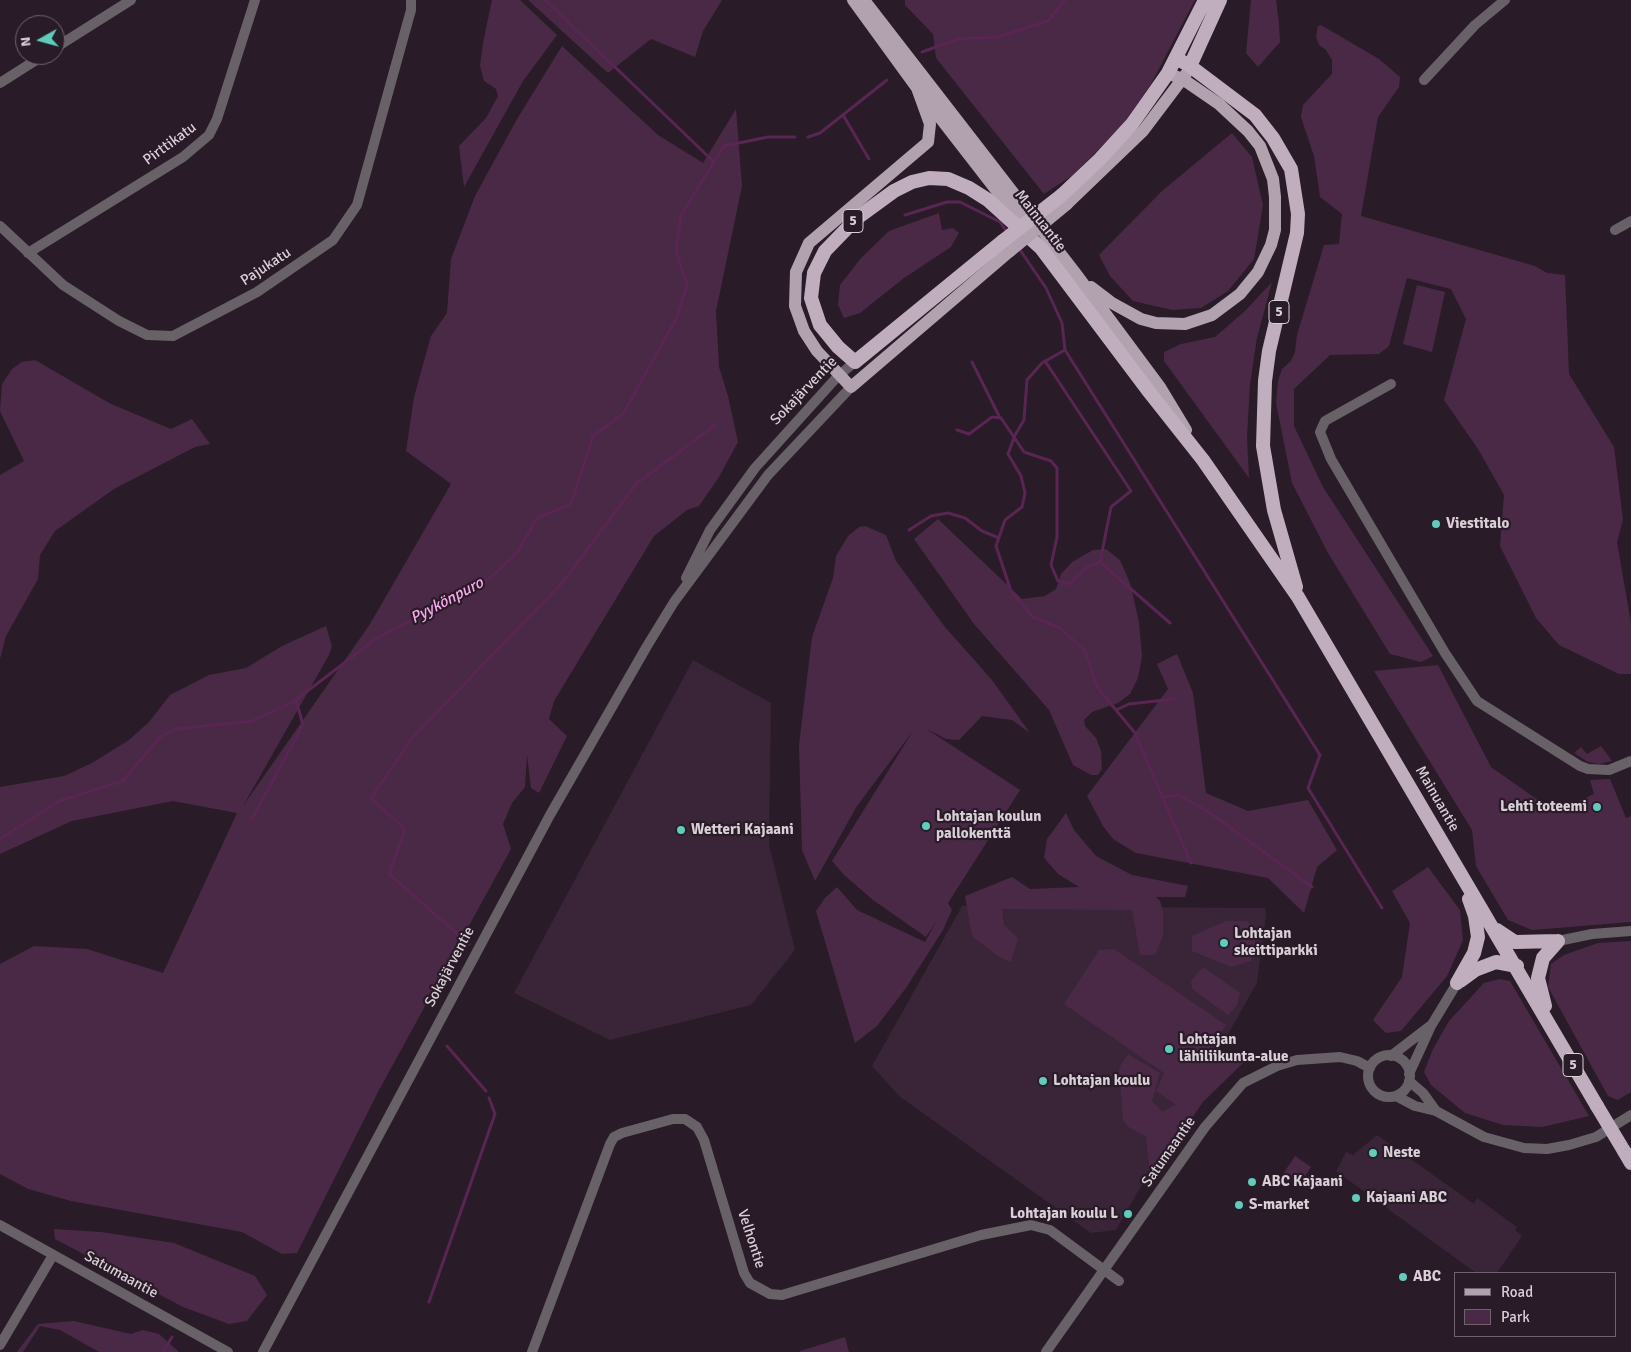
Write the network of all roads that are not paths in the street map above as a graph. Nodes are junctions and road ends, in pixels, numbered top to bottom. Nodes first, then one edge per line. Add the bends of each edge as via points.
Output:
1 (131, 0) edge
2 (255, 0) edge
3 (411, 0) edge
4 (852, 0) edge
5 (864, 0) edge
6 (1205, 0) edge
7 (1220, 0) edge
8 (1505, 0) edge
9 (65, 42) edge
10 (1176, 58) junction
11 (28, 65) edge
12 (1190, 66) junction
13 (1168, 74) junction
14 (1184, 80) junction
15 (1424, 80) dead end
16 (0, 83) edge
17 (917, 88) junction
18 (1064, 199) junction
19 (1631, 221) edge
20 (0, 226) edge
21 (1615, 230) dead end
22 (1007, 246) junction
23 (1041, 248) junction
24 (28, 254) junction
25 (1076, 274) junction
26 (855, 362) junction
27 (863, 375) junction
28 (838, 376) junction
29 (1391, 384) dead end
30 (851, 387) junction
31 (1204, 460) junction
32 (1298, 597) junction
33 (674, 602) junction
34 (1631, 761) edge
35 (1453, 859) junction
36 (1494, 928) junction
37 (1631, 931) edge
38 (1558, 942) junction
39 (1517, 966) junction
40 (1457, 983) junction
41 (1549, 1023) junction
42 (1431, 1026) junction
43 (1391, 1056) junction
44 (1370, 1068) junction
45 (1409, 1078) junction
46 (1396, 1096) junction
47 (1436, 1111) junction
48 (1631, 1115) edge
49 (1628, 1157) edge
50 (0, 1225) edge
51 (53, 1255) junction
52 (1104, 1270) junction
53 (1119, 1281) dead end
54 (0, 1346) edge
55 (228, 1352) edge
56 (263, 1352) edge
57 (532, 1352) edge
58 (1046, 1352) edge

1 - 9 street
2 - 24 street, Pirttikatu via 209,135 183,157
3 - 24 street, Pajukatu via 411,10 357,205 333,240 257,292 173,336 148,334 119,321 63,285
4 - 17 main road, Mainuantie
5 - 25 main road, Mainuantie
6 - 10 highway
7 - 12 highway
8 - 15 street via 1474,25
10 - 12 highway
10 - 13 highway
11 - 16 street
12 - 14 main road
12 - 32 highway, 5 via 1255,115 1291,169 1298,214 1297,233 1269,350 1263,446 1274,510
13 - 14 main road
13 - 18 highway via 1132,124
14 - 18 main road via 1143,131
14 - 25 main road via 1236,118 1260,146 1273,179 1275,197 1275,230 1265,259 1250,284 1226,308 1185,324 1141,319 1112,303
17 - 23 main road, Mainuantie
17 - 28 main road via 930,124 928,142 809,242 796,272 795,306 804,331
18 - 22 highway, bridge
19 - 21 street
20 - 24 street, Pajukatu
22 - 26 highway, Sokajärventie
22 - 27 main road, Sokajärventie
23 - 26 highway, 5 via 988,200 948,179 929,178 894,191 840,234 825,251 814,273 811,298 820,326
23 - 31 highway, Mainuantie / 5
25 - 31 main road, Mainuantie via 1160,387
26 - 27 main road
26 - 28 street, Sokajärventie
27 - 30 main road, Sokajärventie
28 - 30 main road
28 - 33 street, Sokajärventie via 755,468 726,507 710,530
29 - 34 street via 1325,421 1320,432 1331,459 1445,653 1477,701 1580,766 1609,770
30 - 33 street, Sokajärventie via 768,475
31 - 32 highway, Mainuantie / 5
32 - 35 highway, Mainuantie / 5
33 - 56 street, Sokajärventie via 616,696 550,815
35 - 36 highway, Mainuantie / 5
35 - 40 highway via 1475,916 1478,937 1474,953
36 - 38 highway via 1515,942
36 - 39 highway, Mainuantie / 5
37 - 38 street via 1592,934
38 - 41 highway via 1543,958 1538,978
39 - 40 highway via 1496,962 1475,970
39 - 41 highway, Mainuantie / 5
40 - 42 street
41 - 49 highway, Mainuantie / 5, bridge
42 - 43 street
42 - 45 street
43 - 44 street via 1379,1058
43 - 45 street via 1405,1063
44 - 46 street via 1368,1078 1372,1090 1384,1097
44 - 52 street, Satumaantie via 1340,1057 1298,1060 1276,1066 1243,1083 1213,1116
45 - 46 street via 1403,1091
45 - 47 street
46 - 47 street via 1415,1106
47 - 48 street via 1484,1137 1524,1148 1569,1145 1596,1136
50 - 51 street, Satumaantie
51 - 54 street
51 - 55 street, Satumaantie
52 - 53 street, Velhontie
52 - 57 street, Velhontie via 1050,1230 1031,1224 782,1295 770,1294 750,1283 744,1273 704,1140 697,1127 685,1119 673,1119 614,1137
52 - 58 street, Satumaantie

